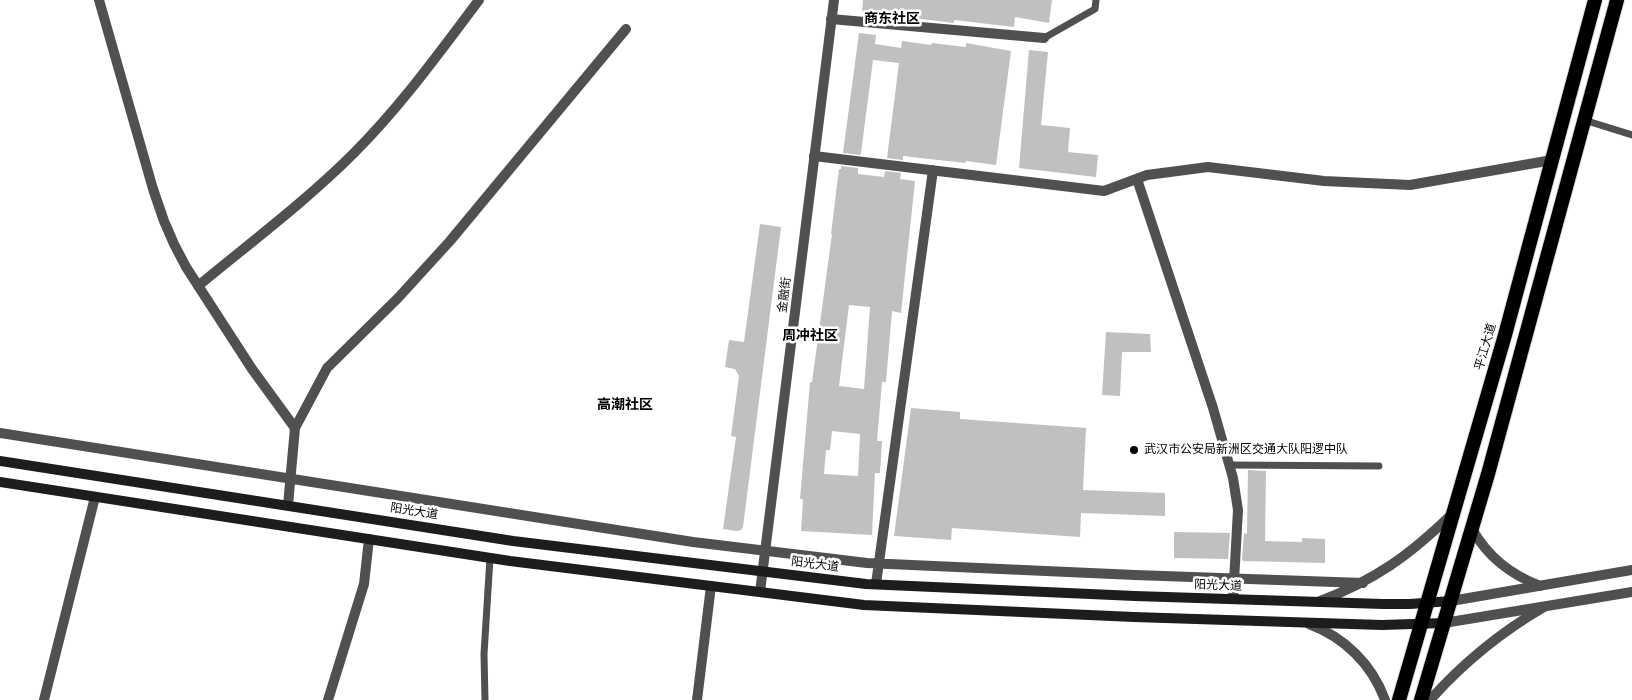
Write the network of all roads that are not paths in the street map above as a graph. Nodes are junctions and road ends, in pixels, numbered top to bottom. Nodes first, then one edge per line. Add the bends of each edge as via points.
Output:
1 (99, 0) edge
2 (479, 0) edge
3 (834, 0) edge
4 (1096, 0) edge
5 (1596, 0) edge
6 (1617, 0) edge
7 (831, 19) junction
8 (626, 29) dead end
9 (1044, 38) joint
10 (1584, 120) junction
11 (1632, 135) edge
12 (814, 156) junction
13 (1552, 160) junction
14 (933, 170) junction
15 (1137, 179) junction
16 (198, 286) junction
17 (295, 428) junction
18 (0, 434) edge
19 (0, 461) edge
20 (1229, 465) junction
21 (1379, 466) dead end
22 (290, 478) junction
23 (0, 482) edge
24 (95, 497) junction
25 (288, 505) junction
26 (1455, 511) junction
27 (1472, 529) junction
28 (369, 539) junction
29 (765, 551) junction
30 (490, 558) junction
31 (879, 564) junction
32 (1632, 570) edge
33 (763, 571) junction
34 (1235, 578) junction
35 (1363, 583) junction
36 (876, 584) junction
37 (711, 586) junction
38 (1540, 586) junction
39 (760, 592) junction
40 (1632, 592) edge
41 (1234, 599) junction
42 (1451, 601) junction
43 (1318, 602) junction
44 (1428, 603) junction
45 (1544, 607) junction
46 (1306, 622) junction
47 (1444, 623) junction
48 (1422, 625) junction
49 (44, 700) edge
50 (328, 700) edge
51 (485, 700) edge
52 (697, 700) edge
53 (1385, 700) edge
54 (1399, 700) edge
55 (1421, 700) edge
56 (1430, 700) edge

1 - 16 street via 153,190 164,221
2 - 16 street via 396,108 354,153
3 - 7 street, 金融街
4 - 9 lane via 1095,9
5 - 13 highway, 平江大道
6 - 10 highway
7 - 9 street
7 - 12 street, 金融街
8 - 17 street via 450,241 327,368
10 - 11 lane
10 - 27 highway
12 - 14 street
12 - 29 street, 金融街
13 - 15 street via 1410,185 1324,181 1208,167
13 - 26 highway, 平江大道
14 - 15 street via 1104,191
14 - 31 street
15 - 20 street
16 - 17 street
17 - 22 street
18 - 22 street
19 - 25 main road, 阳光大道
20 - 21 lane
20 - 34 street via 1238,510
22 - 25 street
22 - 29 street
23 - 24 main road
24 - 28 main road
24 - 49 street
25 - 33 main road, 阳光大道 via 513,541
26 - 35 street via 1412,550
26 - 44 highway, 平江大道
27 - 38 street via 1500,565
27 - 42 highway
28 - 30 main road
28 - 50 street via 364,584
29 - 31 street
29 - 33 street, 金融街
30 - 37 main road
30 - 51 lane via 484,654
31 - 34 street
31 - 36 street
32 - 38 street, 阳光大道
33 - 36 main road, 阳光大道
33 - 39 street, 金融街
34 - 35 street
34 - 41 street
35 - 43 street
36 - 41 main road, 阳光大道
37 - 39 main road
37 - 52 street
38 - 42 street, 阳光大道
39 - 46 main road via 864,605
40 - 45 street
41 - 43 main road, 阳光大道
42 - 44 main road, 阳光大道
42 - 47 highway
43 - 44 main road, 阳光大道
44 - 48 highway, 平江大道
45 - 47 street
45 - 56 street via 1481,650
46 - 48 main road
46 - 53 street via 1331,634 1352,650 1371,672
47 - 48 main road
47 - 55 highway
48 - 54 highway, 平江大道

